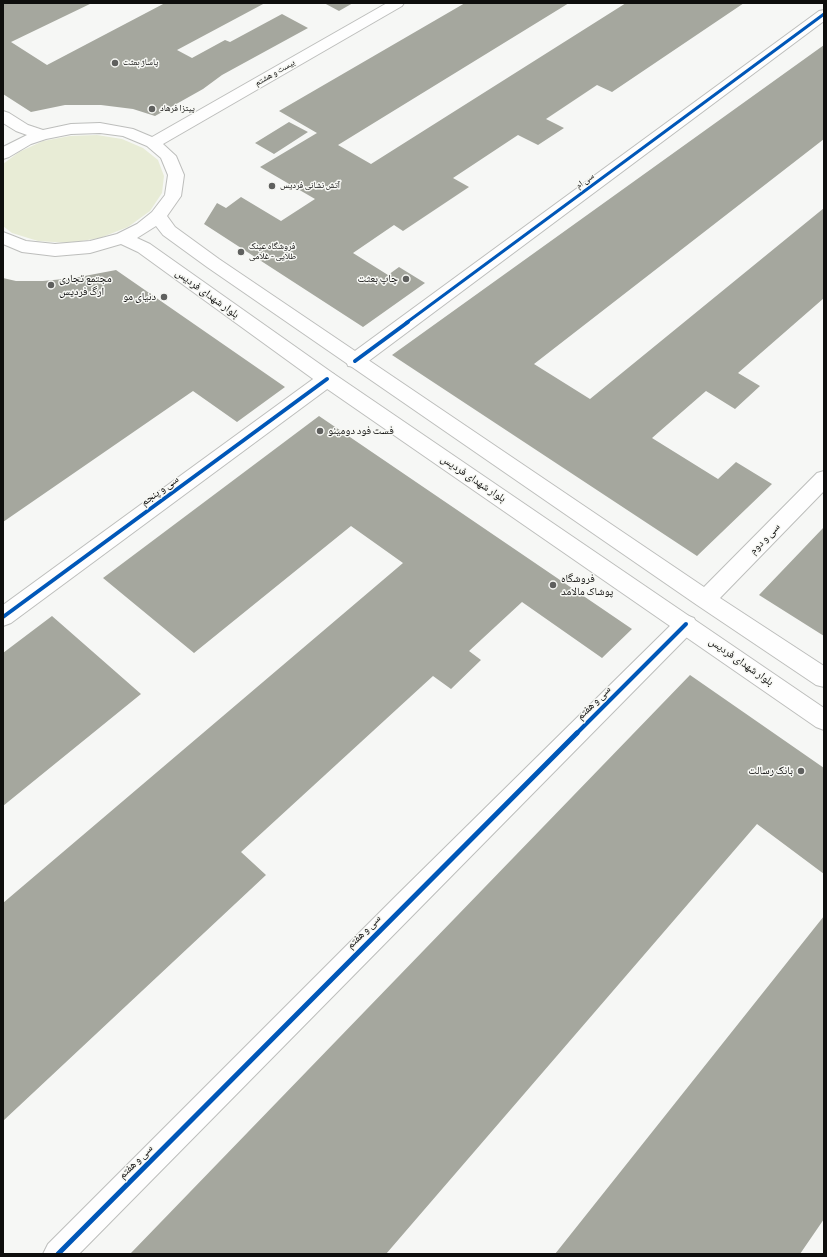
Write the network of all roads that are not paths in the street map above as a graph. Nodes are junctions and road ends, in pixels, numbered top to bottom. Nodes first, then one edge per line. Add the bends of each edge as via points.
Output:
1 (397, 3) edge
2 (824, 14) edge
3 (3, 116) edge
4 (42, 135) junction
5 (153, 143) junction
6 (3, 154) edge
7 (158, 216) junction
8 (3, 237) edge
9 (123, 238) junction
10 (355, 361) junction
11 (328, 379) junction
12 (824, 478) edge
13 (706, 599) junction
14 (3, 617) edge
15 (686, 624) junction
16 (824, 678) edge
17 (824, 720) edge
18 (58, 1254) edge

1 - 5 main road, بیست و هشتم
2 - 10 main road, سی ام
3 - 4 main road via 22,128
4 - 5 main road via 71,129 100,128 127,132
4 - 6 main road via 25,141
5 - 7 main road via 168,156 176,175 173,196
7 - 9 main road via 143,228
7 - 10 main road via 169,231
8 - 9 main road via 22,246 55,250 90,248
9 - 11 main road, بلوار شهدای فردیس via 144,248
10 - 13 main road
11 - 14 main road, سی و پنجم
11 - 15 main road, بلوار شهدای فردیس
12 - 13 main road, سی و دوم
13 - 16 main road
15 - 17 main road, بلوار شهدای فردیس
15 - 18 main road, سی و هفتم

